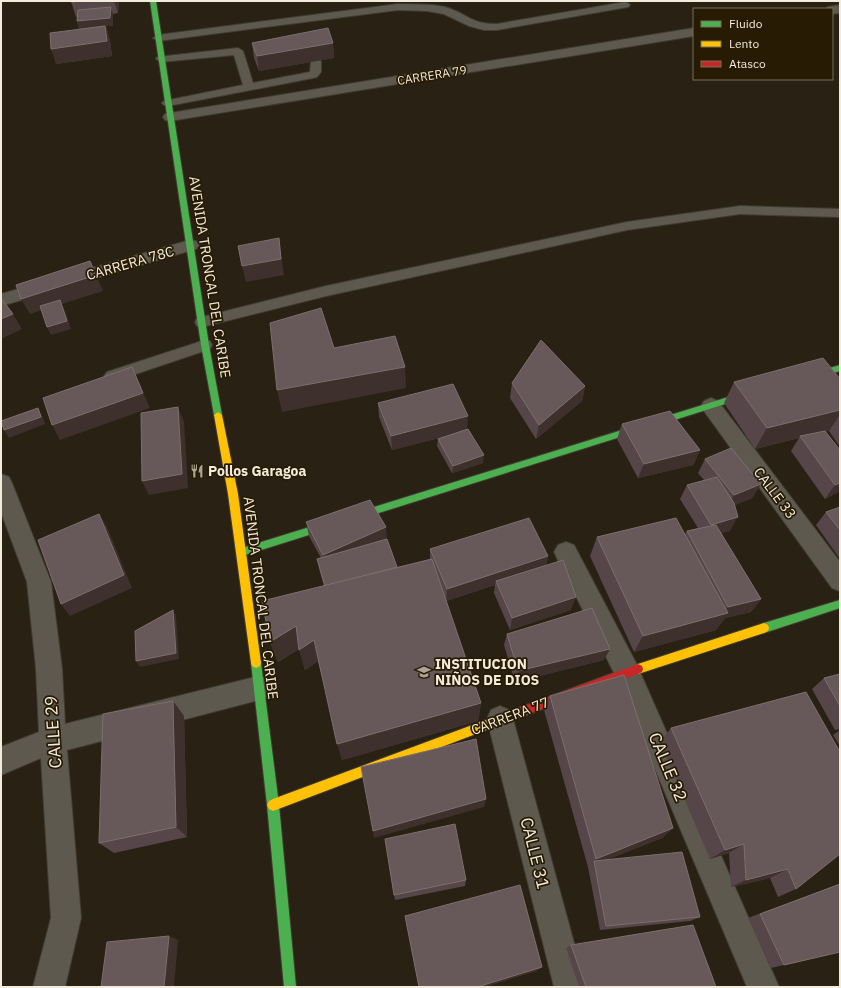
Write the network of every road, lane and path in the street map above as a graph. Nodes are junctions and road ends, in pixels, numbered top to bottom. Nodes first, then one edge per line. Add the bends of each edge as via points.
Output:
1 (153, 1) edge
2 (625, 5) dead end
3 (693, 32) edge
4 (158, 38) junction
5 (252, 49) edge
6 (238, 51) junction
7 (161, 59) junction
8 (316, 61) edge
9 (249, 87) junction
10 (168, 103) junction
11 (170, 117) junction
12 (840, 213) edge
13 (190, 245) junction
14 (1, 300) edge
15 (202, 322) junction
16 (205, 345) junction
17 (840, 368) edge
18 (99, 380) edge
19 (797, 380) edge
20 (761, 390) edge
21 (711, 406) junction
22 (1, 482) edge
23 (242, 552) junction
24 (566, 552) dead end
25 (840, 581) edge
26 (840, 604) edge
27 (627, 672) junction
28 (259, 688) junction
29 (500, 720) junction
30 (53, 740) junction
31 (1, 762) edge
32 (273, 805) junction
33 (49, 987) edge
34 (290, 987) edge
35 (570, 987) edge
36 (763, 987) edge

1 - 4 main road, AVENIDA TRONCAL DEL CARIBE
2 - 4 lane via 497,28 484,28 472,24 447,11 398,7
3 - 11 street, CARRERA 79
4 - 7 main road, AVENIDA TRONCAL DEL CARIBE
5 - 6 lane
6 - 7 lane
6 - 9 lane
7 - 10 main road, AVENIDA TRONCAL DEL CARIBE
8 - 9 lane via 316,72 313,75
9 - 10 lane
10 - 11 main road, AVENIDA TRONCAL DEL CARIBE
11 - 13 main road, AVENIDA TRONCAL DEL CARIBE
12 - 15 lane via 740,210 627,226 326,291
13 - 14 street, CARRERA 78C
13 - 15 main road, AVENIDA TRONCAL DEL CARIBE
15 - 16 main road, AVENIDA TRONCAL DEL CARIBE
16 - 18 lane
16 - 23 main road, AVENIDA TRONCAL DEL CARIBE
17 - 19 main road
20 - 21 main road
21 - 23 main road
21 - 25 street, CALLE 33
22 - 30 street, CALLE 29 via 39,582 49,669
23 - 28 main road, AVENIDA TRONCAL DEL CARIBE
24 - 27 street, CALLE 32
26 - 27 main road, CARRERA 77
27 - 29 main road, CARRERA 77
27 - 36 street, CALLE 32
28 - 30 street
28 - 32 main road, AVENIDA TRONCAL DEL CARIBE
29 - 32 main road, CARRERA 77
29 - 35 street, CALLE 31
30 - 31 street
30 - 33 street, CALLE 29 via 66,918
32 - 34 main road, AVENIDA TRONCAL DEL CARIBE

